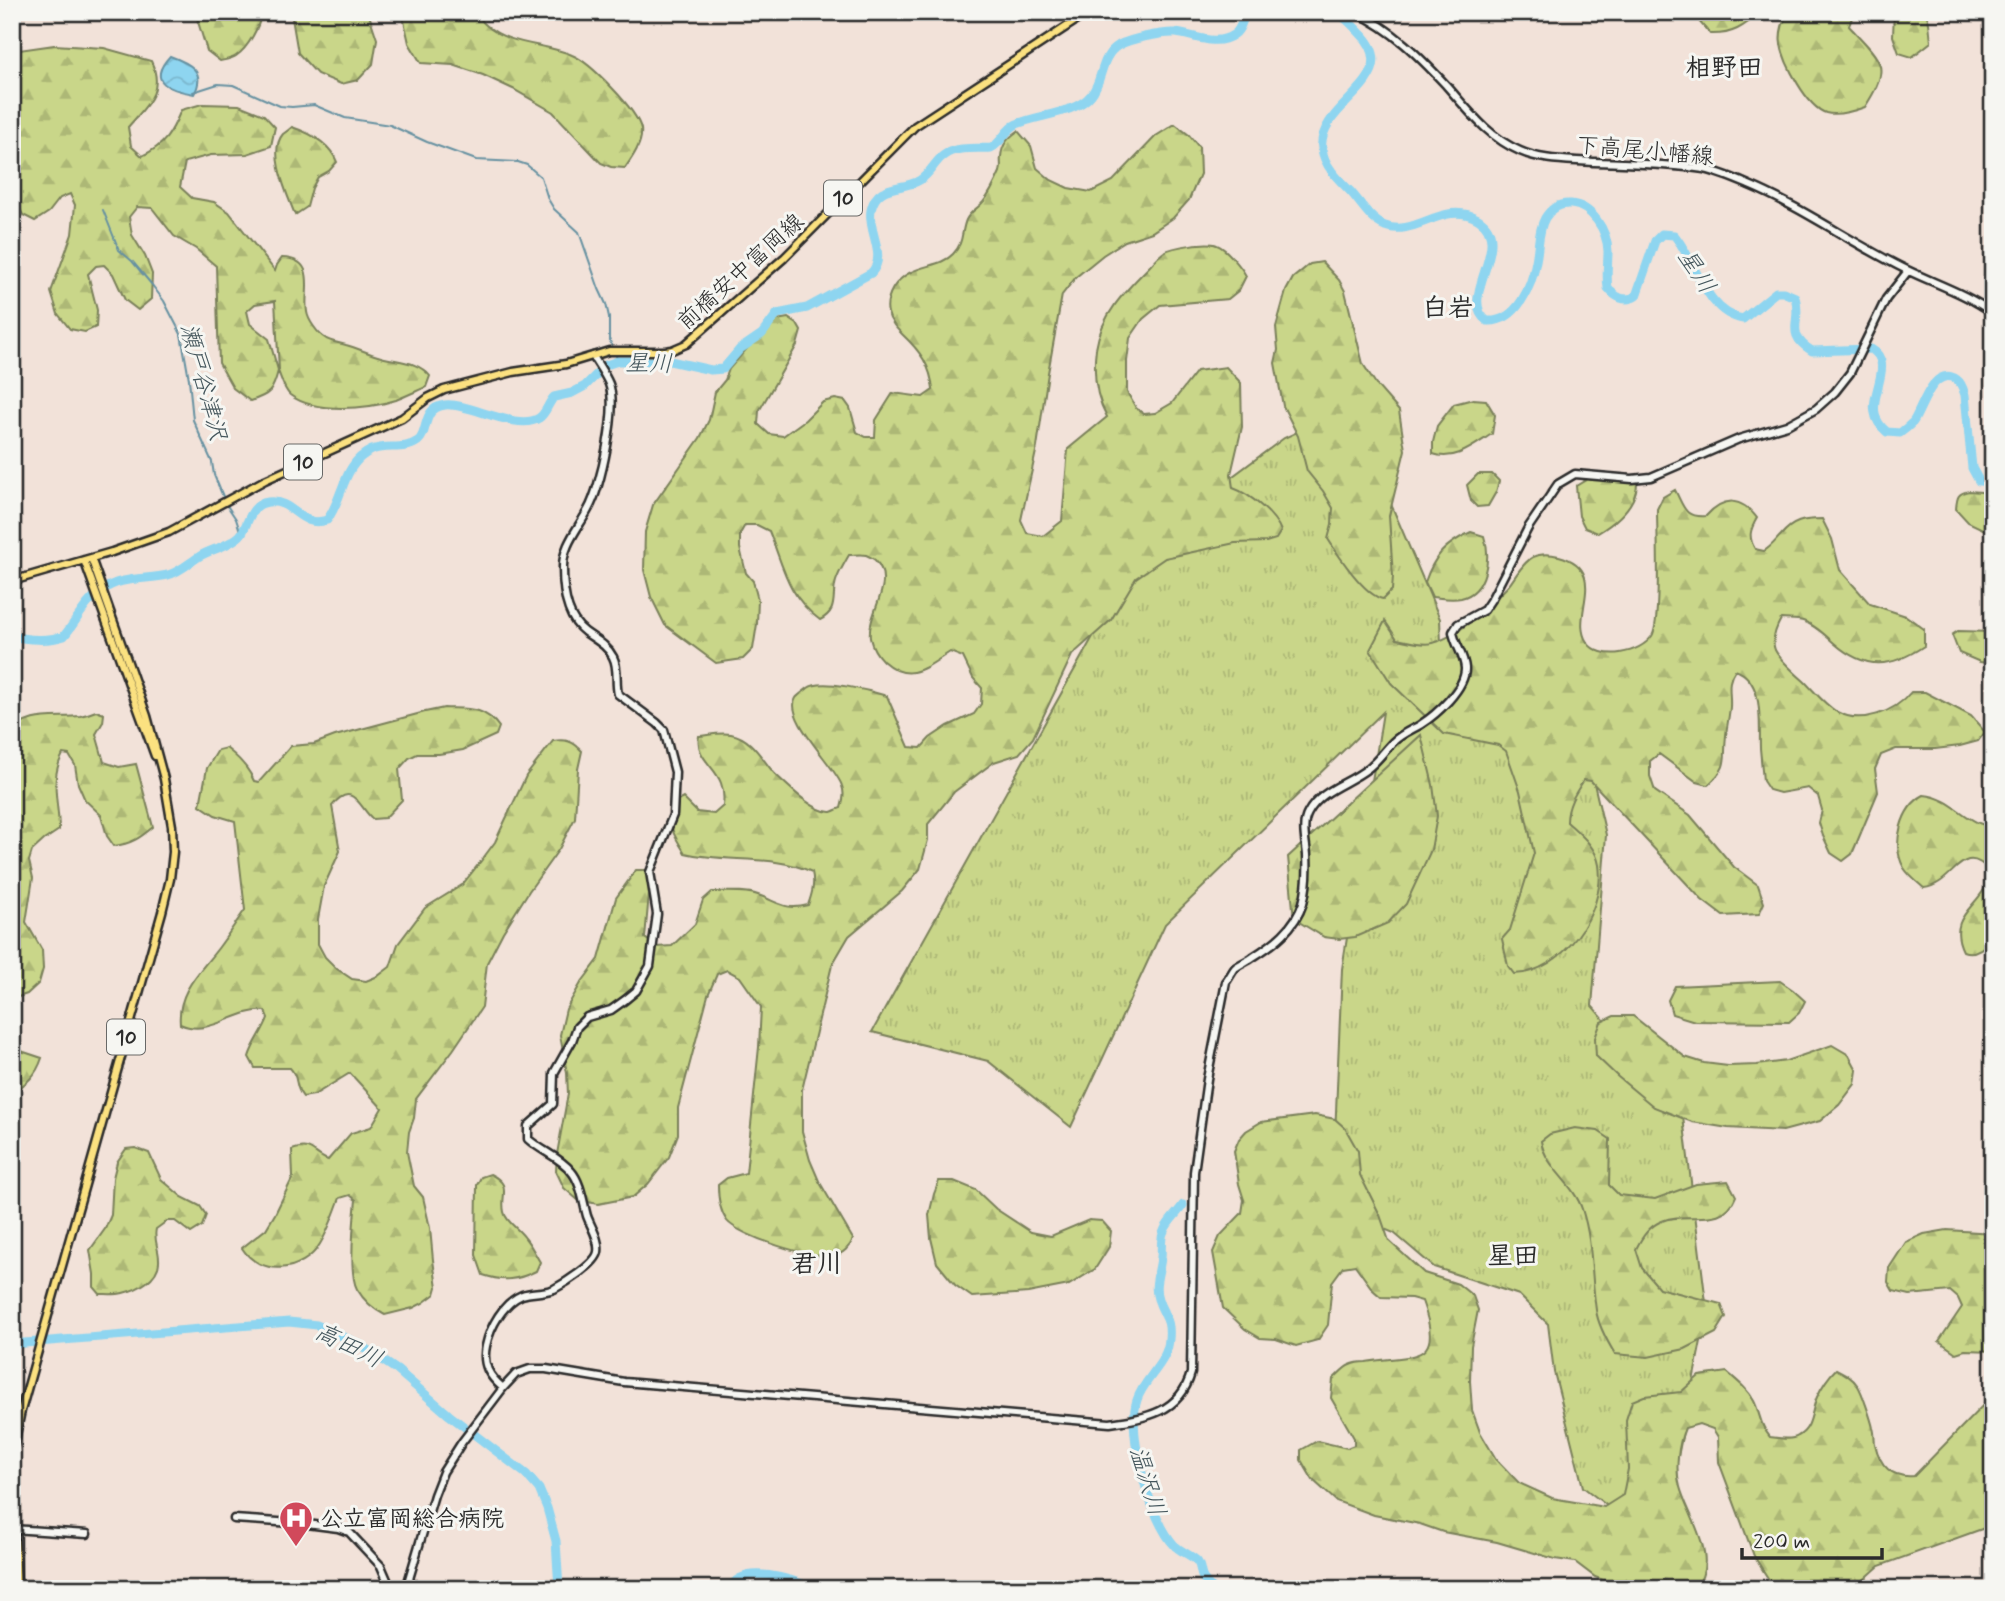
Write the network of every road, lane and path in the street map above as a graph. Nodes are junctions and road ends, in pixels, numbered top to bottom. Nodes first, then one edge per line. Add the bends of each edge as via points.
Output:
1 (1089, 12) edge
2 (1356, 12) edge
3 (1908, 271) junction
4 (1993, 313) edge
5 (595, 359) junction
6 (88, 559) junction
7 (12, 581) edge
8 (503, 1388) junction
9 (12, 1455) edge
10 (12, 1472) edge
11 (234, 1519) dead end
12 (13, 1529) edge
13 (87, 1534) dead end
14 (17, 1589) edge
15 (391, 1589) edge
16 (406, 1589) edge

1 - 5 main road, 前橋安中富岡線 / 10 via 915,126 784,258 686,344 672,351 616,350
2 - 3 street, 下高尾小幡線 via 1405,44 1477,122 1522,152 1541,158 1708,170 1781,198
3 - 4 street, 下高尾小幡線
3 - 8 street via 1886,299 1850,373 1816,409 1787,425 1739,439 1651,477 1632,480 1575,474 1558,484 1528,528 1484,610 1458,624 1453,632 1465,668 1453,695 1422,724 1393,742 1368,769 1321,797 1306,815 1307,883 1302,905 1288,931 1235,968 1226,982 1194,1172 1192,1365 1189,1381 1169,1405 1150,1416 1110,1423 616,1381 546,1369 516,1374
5 - 6 main road, 前橋安中富岡線 / 10 via 513,372 444,390 402,418 265,480 170,532
5 - 8 street via 611,396 597,491 562,565 569,610 585,632 614,657 618,694 664,730 675,772 675,798 673,815 650,872 657,914 650,966 636,991 577,1027 554,1073 552,1104 528,1126 528,1139 571,1170 598,1251 593,1263 552,1290 521,1296 500,1313 484,1359 493,1380
6 - 7 main road, 前橋安中富岡線 / 10
6 - 9 main road, 10 via 164,779 173,837 170,879 20,1411
8 - 16 street via 443,1472
10 - 12 main road
11 - 15 street via 349,1532 381,1566
12 - 13 street
12 - 14 main road

